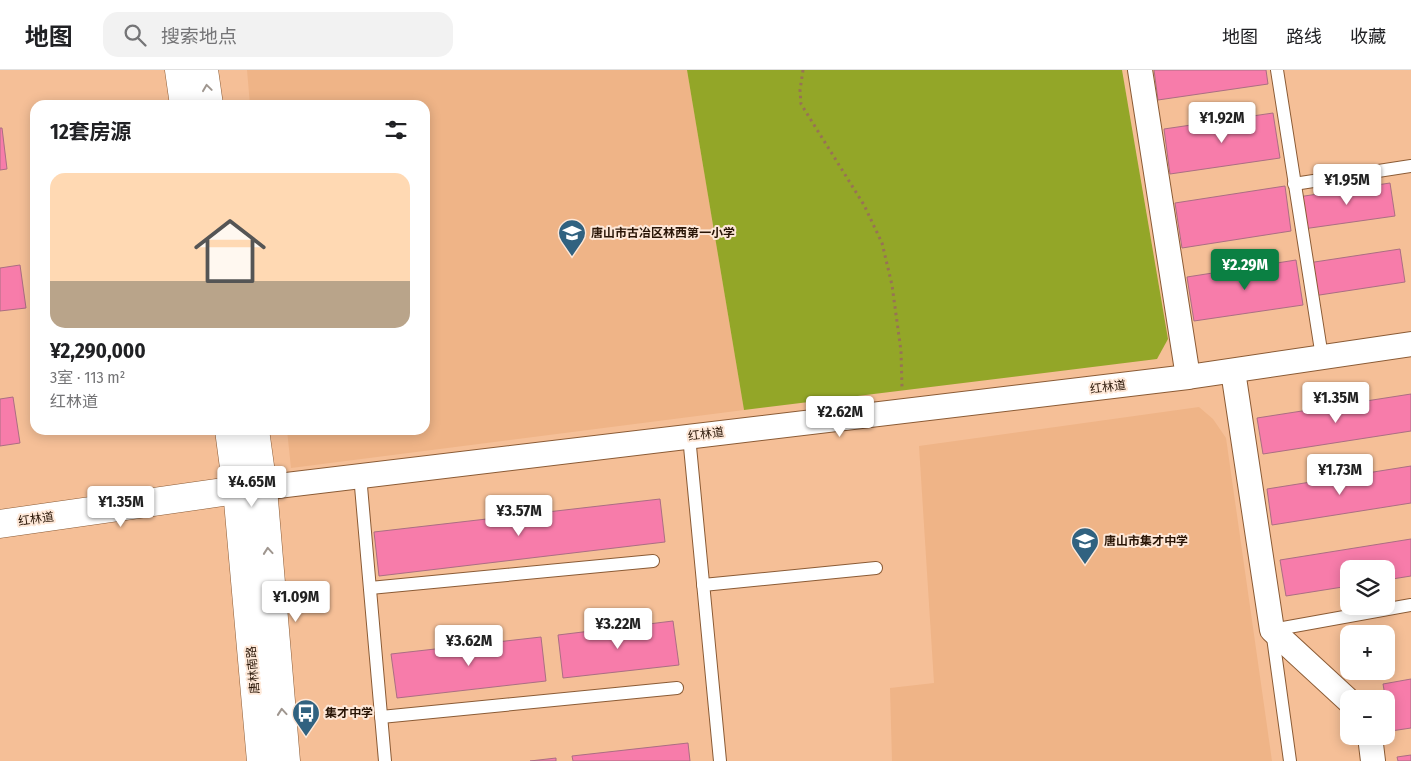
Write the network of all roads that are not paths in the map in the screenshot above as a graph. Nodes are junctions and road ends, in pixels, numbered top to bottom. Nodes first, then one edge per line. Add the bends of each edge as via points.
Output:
1 (179, 70) edge
2 (204, 70) edge
3 (1140, 70) edge
4 (1276, 70) edge
5 (183, 100) edge
6 (208, 100) edge
7 (1411, 166) edge
8 (1294, 184) junction
9 (1411, 344) edge
10 (1322, 358) junction
11 (1233, 371) junction
12 (1188, 377) junction
13 (231, 435) edge
14 (255, 435) edge
15 (689, 436) junction
16 (360, 475) junction
17 (250, 489) junction
18 (0, 524) edge
19 (653, 561) dead end
20 (876, 568) dead end
21 (703, 585) junction
22 (370, 588) junction
23 (1411, 605) edge
24 (1272, 630) junction
25 (677, 688) dead end
26 (1340, 693) edge
27 (381, 717) junction
28 (1371, 745) edge
29 (262, 761) edge
30 (286, 761) edge
31 (385, 761) edge
32 (720, 761) edge
33 (1290, 761) edge
34 (1373, 761) edge

1 - 5 main road
6 -> 2 main road
3 - 12 street
4 - 8 lane
7 - 8 lane
8 - 10 lane
9 - 10 street, 红林道
10 - 11 street, 红林道
11 - 12 street, 红林道
11 - 24 street
12 - 15 street, 红林道
13 - 17 main road, 唐林南路
14 - 17 main road, 唐林南路
15 - 16 street, 红林道
15 - 21 lane
16 - 17 street, 红林道
16 - 22 lane
17 - 18 main road, 红林道
17 - 29 main road, 唐林南路
30 -> 17 main road, 唐林南路
19 - 22 lane
20 - 21 lane
21 - 32 lane
22 - 27 lane
23 - 24 lane
24 - 26 street
24 - 33 lane
25 - 27 lane
27 - 31 lane
28 - 34 street

